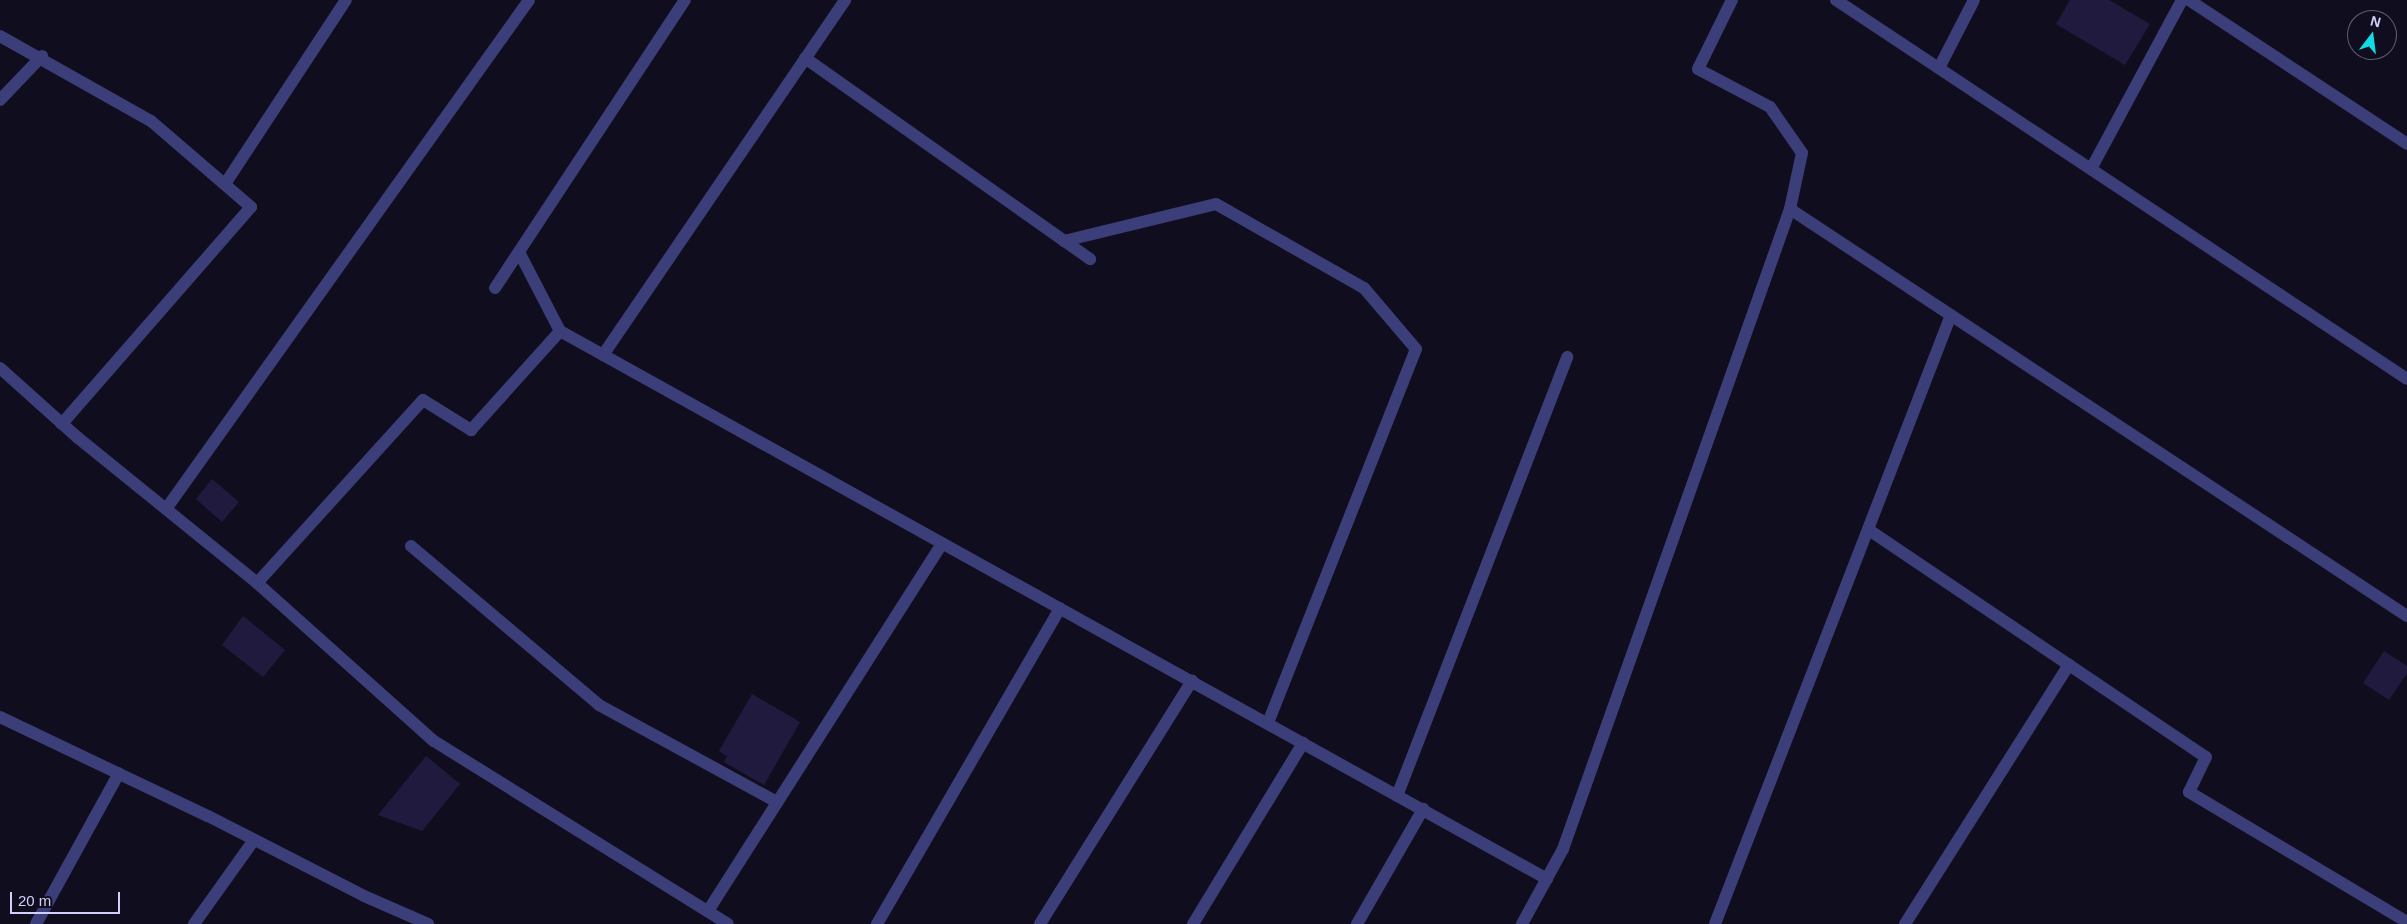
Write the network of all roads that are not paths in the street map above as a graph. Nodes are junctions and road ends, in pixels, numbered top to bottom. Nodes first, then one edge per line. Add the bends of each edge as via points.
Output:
1 (346, 0) edge
2 (529, 0) edge
3 (685, 0) edge
4 (845, 0) edge
5 (1732, 0) edge
6 (1836, 0) edge
7 (1974, 0) edge
8 (2182, 0) edge
9 (2189, 0) edge
10 (0, 36) edge
11 (42, 56) junction
12 (805, 58) junction
13 (1939, 68) junction
14 (0, 100) edge
15 (2407, 144) edge
16 (2091, 169) junction
17 (225, 184) junction
18 (1790, 209) junction
19 (1064, 241) junction
20 (518, 252) junction
21 (1090, 259) dead end
22 (495, 288) dead end
23 (1951, 315) junction
24 (560, 331) junction
25 (603, 355) junction
26 (1567, 357) dead end
27 (0, 368) edge
28 (2407, 379) edge
29 (62, 424) junction
30 (166, 509) junction
31 (1869, 530) junction
32 (942, 543) junction
33 (411, 546) dead end
34 (257, 583) junction
35 (1060, 608) junction
36 (2407, 616) edge
37 (2069, 664) junction
38 (1192, 681) junction
39 (0, 717) edge
40 (1268, 723) junction
41 (1303, 743) junction
42 (118, 774) junction
43 (1397, 796) junction
44 (777, 802) junction
45 (1423, 810) junction
46 (254, 840) junction
47 (1547, 878) junction
48 (708, 911) junction
49 (2407, 922) edge
50 (36, 924) edge
51 (194, 924) edge
52 (428, 924) edge
53 (728, 924) edge
54 (877, 924) edge
55 (1040, 924) edge
56 (1193, 924) edge
57 (1357, 924) edge
58 (1522, 924) edge
59 (1715, 924) edge
60 (1905, 924) edge

1 - 17 street
2 - 30 street
3 - 20 street
4 - 12 street
5 - 18 street via 1698,69 1770,107 1802,153
6 - 13 street
7 - 13 street
8 - 16 street
9 - 15 street
10 - 11 street
11 - 14 street
11 - 17 street via 151,121
12 - 19 street
12 - 25 street
13 - 16 street
16 - 28 street
17 - 29 street via 252,207
18 - 23 street
18 - 47 street via 1563,849
19 - 21 street
19 - 40 street via 1216,204 1364,288 1416,349
20 - 22 street
20 - 24 street
23 - 31 street
23 - 36 street
24 - 25 street
24 - 34 street via 472,430 423,400
25 - 32 street
26 - 43 street
27 - 29 street
29 - 30 street
30 - 34 street
31 - 37 street
31 - 59 street
32 - 35 street
32 - 44 street
33 - 44 street via 598,705
34 - 48 street via 434,741
35 - 38 street
35 - 54 street
37 - 49 street via 2206,758 2189,792
37 - 60 street
38 - 40 street
38 - 55 street
39 - 42 street
40 - 41 street
41 - 43 street
41 - 56 street
42 - 46 street
42 - 50 street
43 - 45 street
44 - 48 street
45 - 47 street
45 - 57 street
46 - 51 street
46 - 52 street via 364,896
47 - 58 street
48 - 53 street

